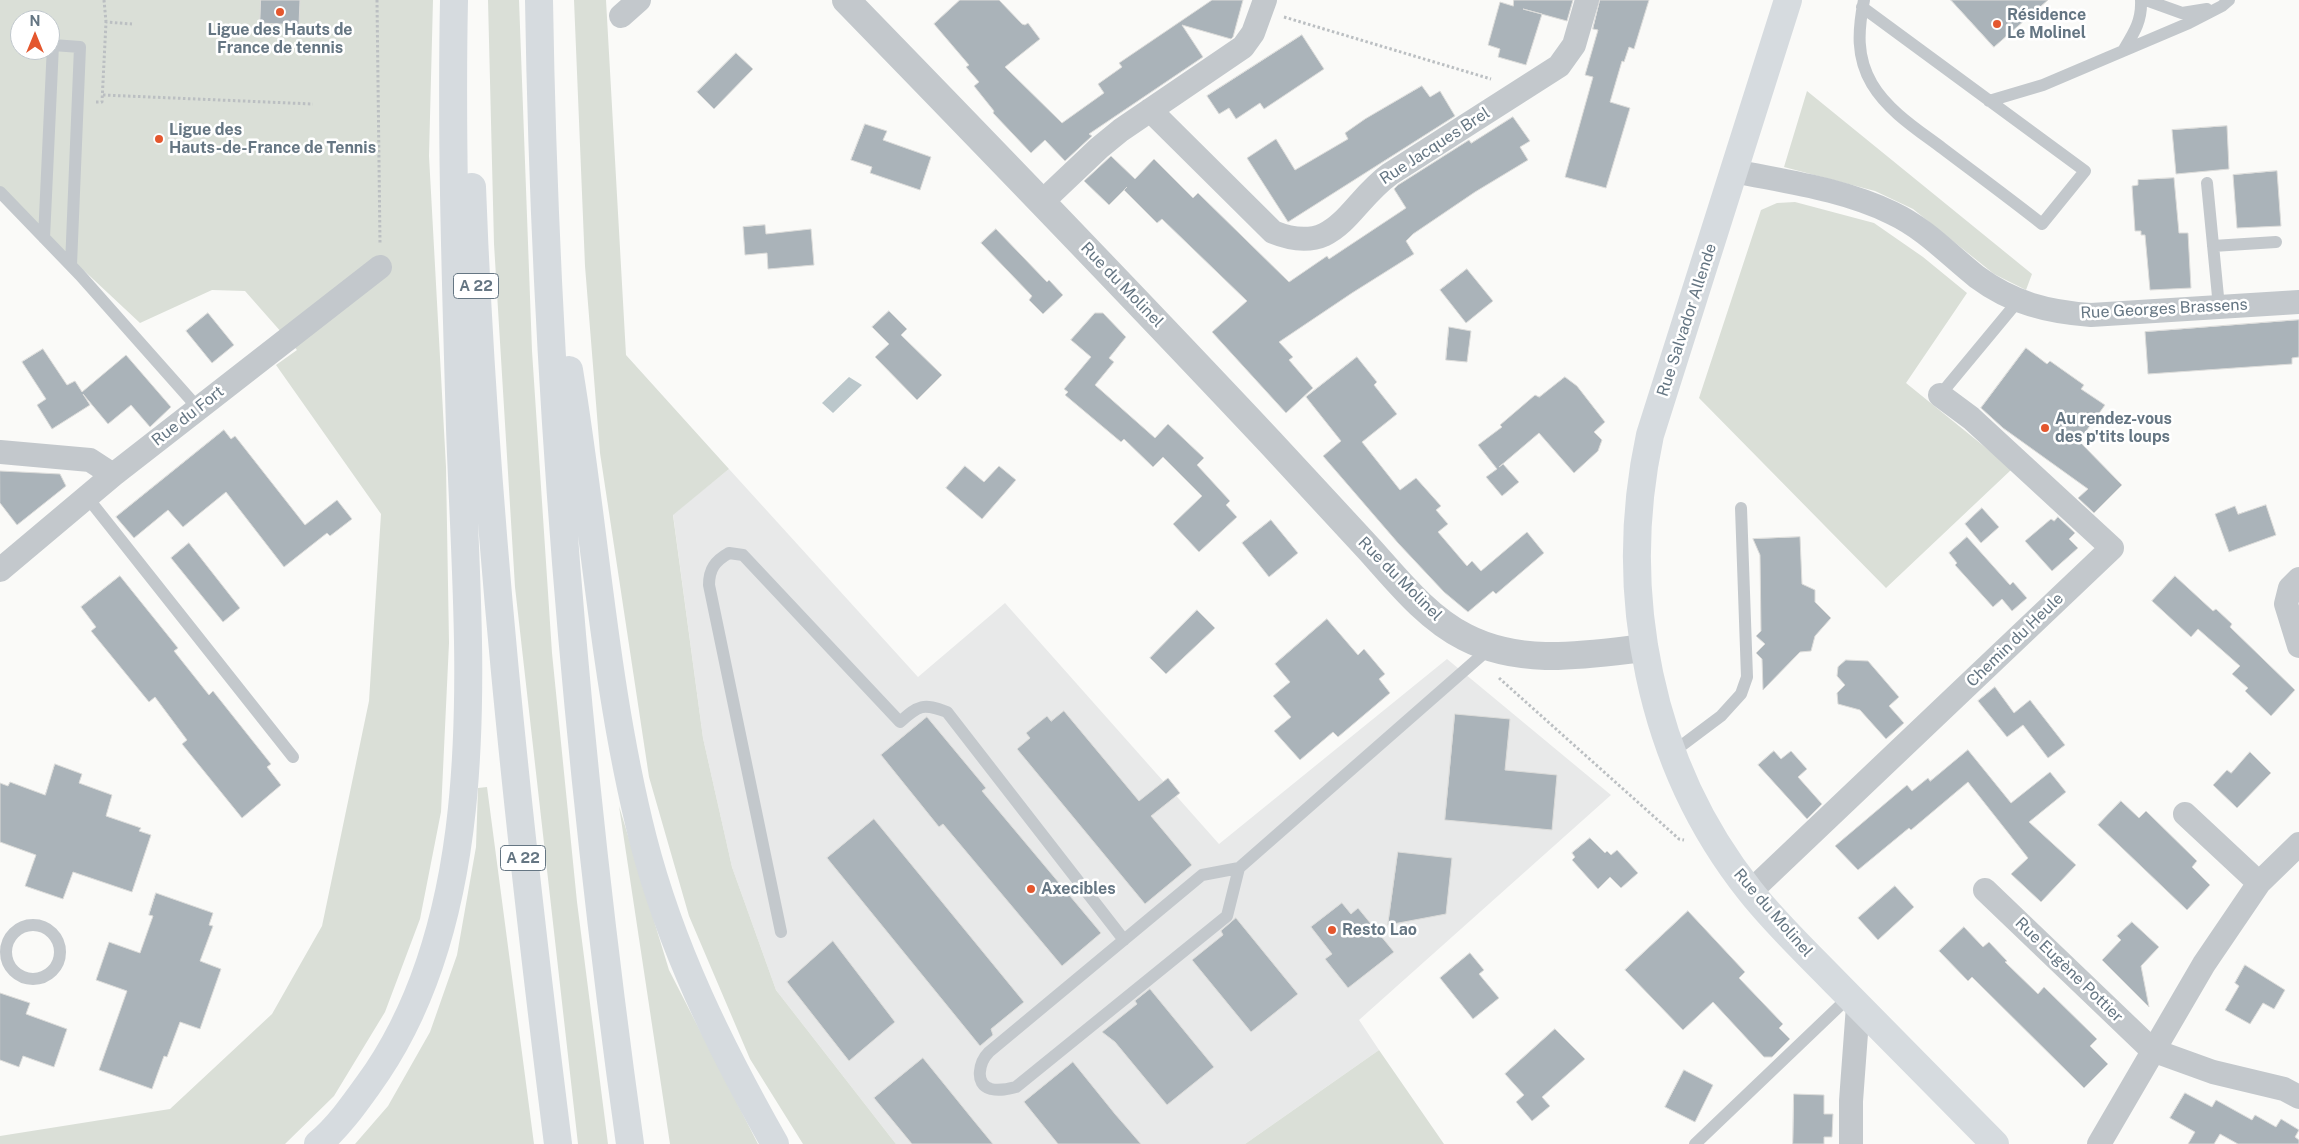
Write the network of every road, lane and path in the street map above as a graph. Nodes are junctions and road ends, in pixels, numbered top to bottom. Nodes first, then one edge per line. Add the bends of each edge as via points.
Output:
1 (104, 0) edge
2 (377, 0) edge
3 (454, 0) edge
4 (467, 0) edge
5 (539, 0) edge
6 (639, 0) edge
7 (846, 0) edge
8 (1587, 0) edge
9 (1788, 0) edge
10 (2142, 0) edge
11 (2146, 0) edge
12 (2225, 3) edge
13 (1863, 4) edge
14 (1264, 5) edge
15 (621, 16) dead end
16 (106, 22) junction
17 (132, 24) dead end
18 (2123, 51) junction
19 (1523, 89) junction
20 (103, 94) junction
21 (78, 101) junction
22 (1989, 101) junction
23 (313, 104) dead end
24 (1150, 110) junction
25 (1734, 171) junction
26 (2207, 183) dead end
27 (0, 192) edge
28 (1042, 202) junction
29 (44, 238) junction
30 (2276, 242) dead end
31 (2213, 246) junction
32 (71, 265) junction
33 (380, 267) joint
34 (547, 288) junction
35 (2018, 301) junction
36 (2299, 302) edge
37 (2219, 307) junction
38 (1940, 395) joint
39 (198, 408) junction
40 (0, 452) edge
41 (113, 475) junction
42 (87, 497) junction
43 (1742, 508) dead end
44 (0, 570) edge
45 (2299, 579) edge
46 (2299, 646) edge
47 (1644, 648) junction
48 (1484, 653) junction
49 (1673, 752) junction
50 (293, 757) dead end
51 (2185, 814) dead end
52 (2299, 844) edge
53 (1719, 846) junction
54 (1239, 868) junction
55 (2259, 883) junction
56 (1985, 890) dead end
57 (1751, 891) junction
58 (781, 932) dead end
59 (4, 940) edge
60 (1124, 940) junction
61 (1854, 1001) junction
62 (2152, 1050) junction
63 (2299, 1097) edge
64 (318, 1144) edge
65 (558, 1144) edge
66 (630, 1144) edge
67 (776, 1144) edge
68 (1695, 1144) edge
69 (1851, 1144) edge
70 (1995, 1144) edge
71 (2099, 1144) edge

1 - 16 path
2 - 33 path
3 - 64 main road via 454,247 468,693 456,859 434,950 398,1038 352,1107
4 - 65 main road, A 22 via 476,273 494,571 528,902
5 - 34 main road
6 - 15 street
7 - 28 street, Rue du Molinel
8 - 19 street, Rue Jacques Brel via 1568,55 1559,66
9 - 25 main road, Rue Salvador Allende
10 - 18 lane via 2138,28
11 - 12 lane via 2182,13
12 - 18 lane via 2189,23
13 - 22 lane
13 - 22 lane via 1858,35 1862,62 1872,85 1899,115 2042,224 2085,171
14 - 19 path
14 - 24 street via 1253,33 1243,47
16 - 17 path
16 - 20 path
18 - 22 lane via 2043,85
19 - 24 street, Rue Jacques Brel via 1377,183 1345,222 1319,237 1303,239 1273,232
20 - 21 path via 102,102
20 - 23 path
21 - 29 lane via 80,47 54,45
21 - 32 lane
24 - 28 street via 1099,148
25 - 35 street, Rue Georges Brassens via 1845,195 1894,214 1936,240 1976,276
25 - 47 main road, Rue Salvador Allende via 1644,464 1636,572
26 - 31 lane
27 - 29 lane
28 - 48 street, Rue du Molinel via 1409,592
29 - 32 lane
30 - 31 lane
31 - 37 lane
32 - 39 lane
33 - 39 street, Rue du Fort
34 - 66 main road via 564,540 584,764
34 - 67 main road via 568,362 616,710 644,841 674,934 706,1015
35 - 37 street, Rue Georges Brassens via 2061,313 2091,315
35 - 38 lane
36 - 37 street, Rue Georges Brassens
38 - 57 street, Chemin du Heule via 1971,418 2112,548
39 - 41 street, Rue du Fort
40 - 41 street via 90,460
41 - 42 street, Rue du Fort
42 - 44 street, Rue du Fort
42 - 50 lane
43 - 49 lane via 1746,676 1741,694 1721,716
45 - 46 street via 2290,588 2286,604
47 - 48 street, Rue du Molinel via 1584,655
47 - 49 main road, Rue du Molinel via 1653,691
48 - 53 path via 1679,839
48 - 54 lane
49 - 53 main road, Rue du Molinel
51 - 55 street
52 - 55 street
53 - 57 main road, Rue du Molinel
54 - 60 lane via 1202,875
54 - 60 lane via 1226,916 1016,1087 990,1089 982,1081 979,1069 982,1059
55 - 62 street via 2204,964
56 - 62 street, Rue Eugène Pottier
57 - 61 main road, Rue du Molinel
58 - 60 lane via 709,584 709,573 717,560 729,553 743,555 900,722 916,708 929,706 947,712
59 - 59 lane via 8,963 23,977 33,980 44,977 58,963 59,942 44,927 23,927
61 - 68 lane
61 - 69 street
61 - 70 main road, Rue du Molinel
62 - 63 street, Rue Eugène Pottier via 2213,1072 2284,1089
62 - 71 street

